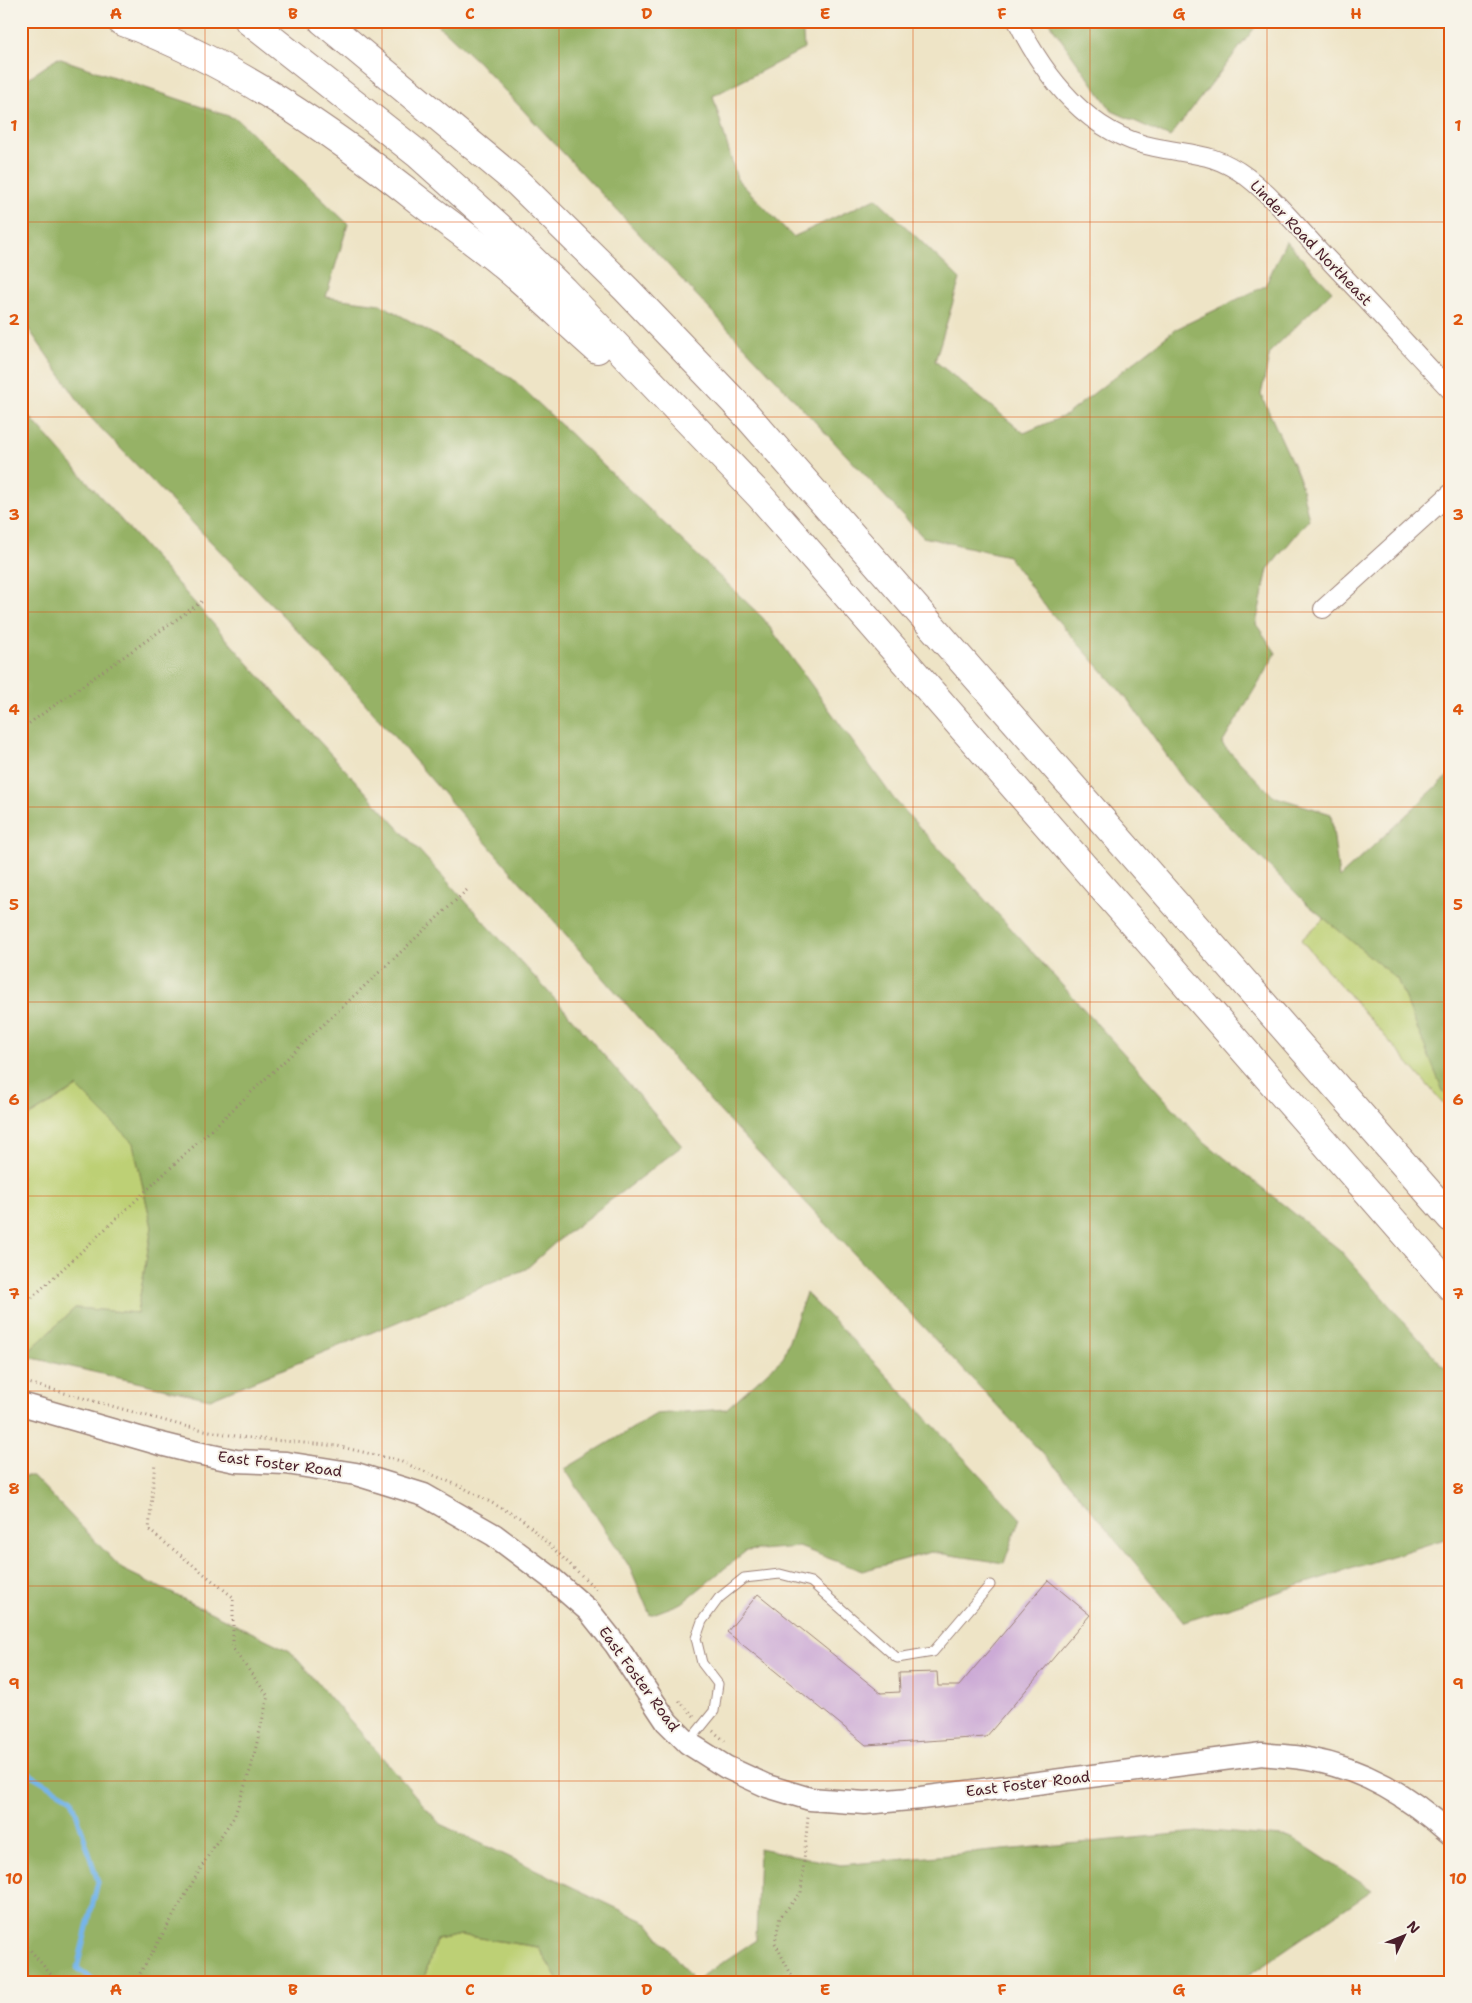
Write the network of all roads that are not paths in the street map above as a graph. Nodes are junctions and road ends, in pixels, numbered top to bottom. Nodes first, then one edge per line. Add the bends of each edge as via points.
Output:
1 (121, 21) edge
2 (249, 21) edge
3 (323, 21) edge
4 (347, 21) edge
5 (1017, 21) edge
6 (518, 183) junction
7 (1451, 391) edge
8 (1451, 493) edge
9 (760, 496) junction
10 (1323, 609) dead end
11 (1451, 1218) edge
12 (1451, 1287) edge
13 (21, 1404) edge
14 (990, 1585) dead end
15 (688, 1743) junction
16 (1451, 1834) edge

1 - 9 highway via 184,48 256,86 388,176 501,263
2 - 9 highway via 419,155 499,228 563,290
3 - 6 highway
4 - 6 highway
5 - 7 street, Linder Road Northeast via 1044,68 1090,118 1129,140 1214,158 1248,178
6 - 11 highway via 743,411
8 - 10 street
9 - 12 highway
13 - 15 street, East Foster Road via 157,1443 236,1461 286,1463 356,1474 424,1495 494,1535 589,1611 616,1645 667,1722
14 - 15 lane via 933,1652 897,1658 811,1582 780,1574 744,1578 720,1598 702,1621 696,1638 702,1662 718,1684 714,1711
15 - 16 street, East Foster Road via 726,1767 767,1786 810,1799 864,1803 1262,1754 1308,1759 1346,1768 1383,1784 1427,1813

